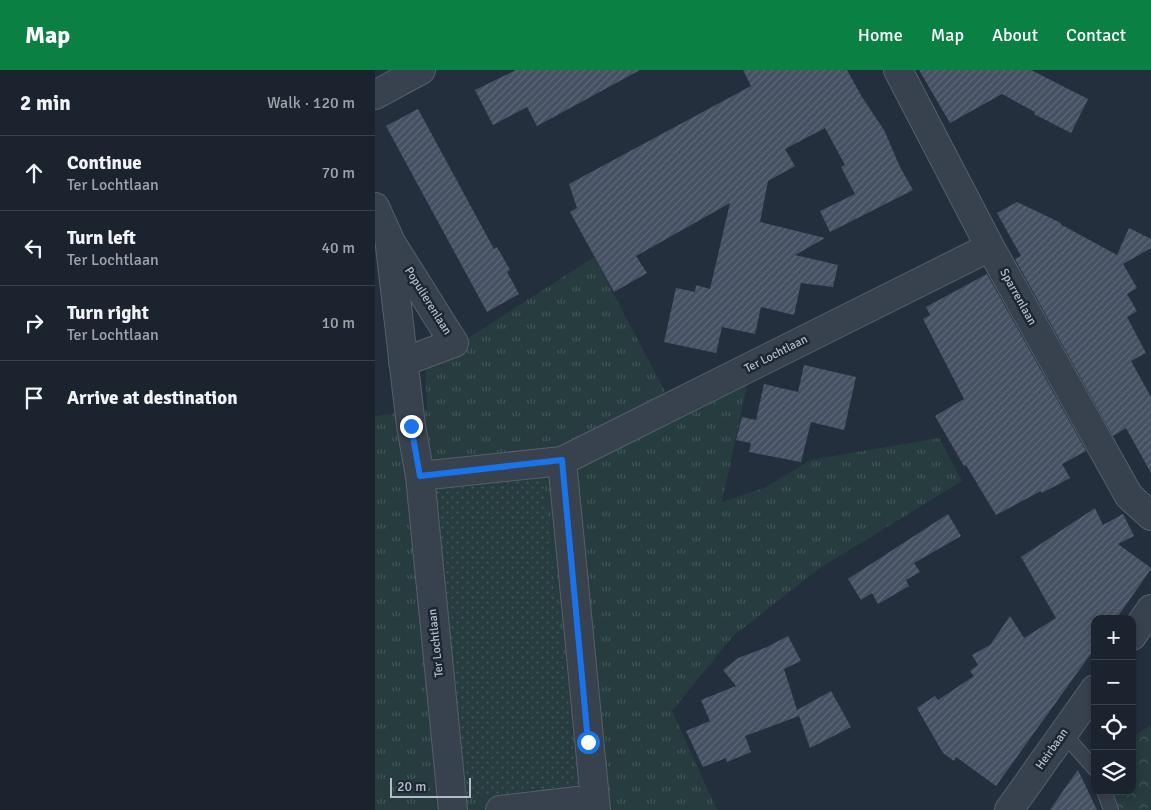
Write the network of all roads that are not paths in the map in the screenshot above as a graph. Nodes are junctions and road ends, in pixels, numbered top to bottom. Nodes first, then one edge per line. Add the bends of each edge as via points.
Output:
1 (421, 70) edge
2 (898, 70) edge
3 (375, 95) edge
4 (375, 208) edge
5 (389, 238) junction
6 (990, 247) junction
7 (403, 362) junction
8 (411, 426) joint
9 (562, 460) junction
10 (420, 476) junction
11 (1151, 516) edge
12 (1151, 610) edge
13 (1136, 631) edge
14 (1091, 694) edge
15 (1063, 733) junction
16 (1091, 764) edge
17 (1105, 795) edge
18 (595, 805) edge
19 (453, 810) edge
20 (500, 810) edge
21 (1009, 810) edge
22 (1111, 810) edge

1 - 3 street
2 - 6 street, Sparrenlaan
4 - 5 street, Populierenlaan
5 - 7 street, Populierenlaan
5 - 7 street, Populierenlaan via 454,342
6 - 9 street, Ter Lochtlaan
6 - 11 street, Sparrenlaan via 1129,496
7 - 8 street, Populierenlaan
8 - 10 street, Ter Lochtlaan
9 - 10 street, Ter Lochtlaan
9 - 18 street
10 - 19 street, Ter Lochtlaan
12 - 13 street
14 - 15 street, Heirbaan
15 - 16 lane
15 - 21 street, Heirbaan
17 - 22 lane
18 - 20 street

